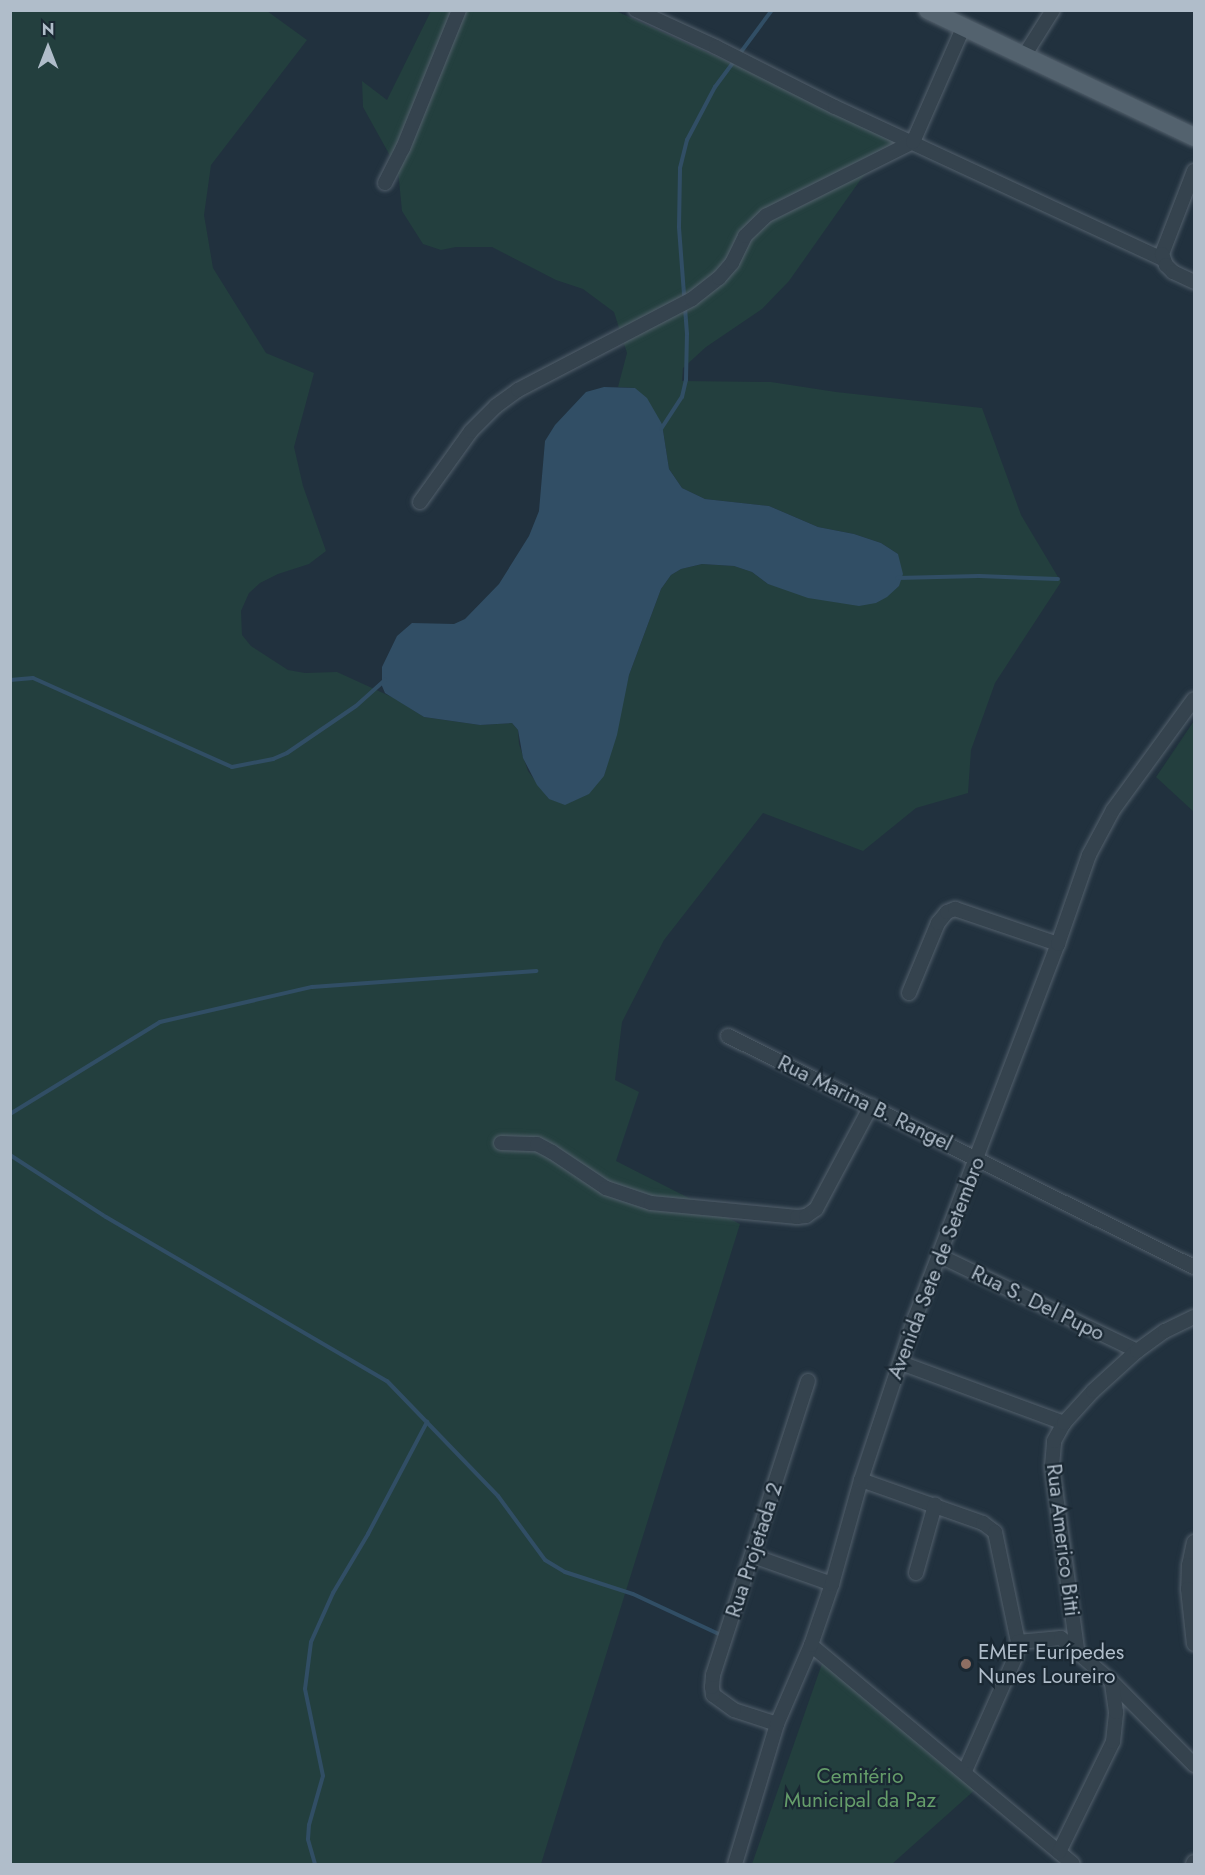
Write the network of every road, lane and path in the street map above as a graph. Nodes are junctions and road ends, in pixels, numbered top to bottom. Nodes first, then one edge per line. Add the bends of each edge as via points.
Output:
1 (459, 10) edge
2 (636, 10) edge
3 (928, 10) edge
4 (1053, 10) edge
5 (963, 28) junction
6 (1024, 56) junction
7 (1194, 137) edge
8 (913, 142) junction
9 (1194, 171) edge
10 (385, 183) dead end
11 (1162, 259) junction
12 (1194, 282) edge
13 (420, 502) dead end
14 (1194, 699) edge
15 (1058, 944) junction
16 (909, 993) dead end
17 (728, 1036) dead end
18 (870, 1106) junction
19 (501, 1143) dead end
20 (977, 1158) junction
21 (940, 1256) junction
22 (1194, 1267) edge
23 (1194, 1317) edge
24 (1137, 1351) junction
25 (901, 1363) junction
26 (808, 1381) dead end
27 (1064, 1423) junction
28 (861, 1480) junction
29 (935, 1504) junction
30 (1194, 1542) edge
31 (753, 1556) junction
32 (916, 1573) dead end
33 (832, 1584) junction
34 (1018, 1642) junction
35 (1194, 1644) edge
36 (811, 1646) junction
37 (1077, 1649) junction
38 (1112, 1682) junction
39 (777, 1724) junction
40 (1194, 1765) edge
41 (965, 1771) junction
42 (1059, 1852) junction
43 (735, 1864) edge
44 (1073, 1864) edge

1 - 10 street
2 - 8 street
3 - 5 main road
4 - 6 street
5 - 6 main road
5 - 8 street
6 - 7 main road
8 - 11 street
8 - 13 street via 767,215 745,236 732,263 719,278 692,299 518,390 496,406 471,431
9 - 11 street
11 - 12 street via 1173,272
14 - 15 street, Avenida Sete de Setembro via 1100,831
15 - 16 street via 955,909 938,923
15 - 20 street, Avenida Sete de Setembro
17 - 18 street, Rua Marina B. Rangel
18 - 19 street via 820,1202 806,1216 797,1217 651,1203 606,1188 537,1144
18 - 20 street, Rua Marina B. Rangel
20 - 21 street, Avenida Sete de Setembro
20 - 22 street, Rua Marina B. Rangel
21 - 24 street, Rua S. Del Pupo
21 - 25 street, Avenida Sete de Setembro
23 - 24 street, Rua Americo Bitti
24 - 27 street, Rua Americo Bitti
25 - 27 street
25 - 28 street, Avenida Sete de Setembro
26 - 31 street, Rua Projetada 2
27 - 37 street, Rua Americo Bitti via 1054,1441 1052,1466
28 - 29 street
28 - 33 street, Avenida Sete de Setembro
29 - 32 street
29 - 34 street via 983,1523 995,1532
30 - 35 street via 1188,1588
31 - 33 street
31 - 39 street, Rua Projetada 2 via 713,1675 713,1695 734,1710
33 - 36 street, Avenida Sete de Setembro
34 - 37 street via 1054,1637
34 - 41 street via 1015,1658
36 - 39 street, Avenida Sete de Setembro
36 - 41 street
37 - 38 street
38 - 40 street
38 - 42 street via 1116,1713 1113,1742
39 - 43 street, Avenida Sete de Setembro
41 - 42 street
42 - 44 street

